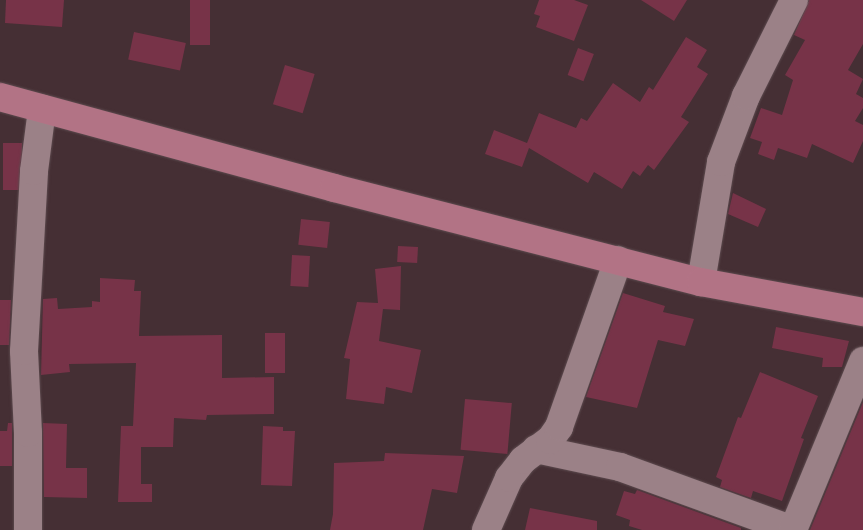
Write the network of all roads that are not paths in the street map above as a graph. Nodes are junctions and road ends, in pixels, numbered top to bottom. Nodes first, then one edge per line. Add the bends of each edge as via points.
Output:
1 (794, 0) edge
2 (0, 97) edge
3 (42, 109) junction
4 (618, 260) junction
5 (700, 282) junction
6 (863, 312) edge
7 (863, 361) edge
8 (536, 449) junction
9 (28, 530) edge
10 (486, 530) edge
11 (793, 530) edge

1 - 5 street via 746,96 721,162
2 - 3 main road
3 - 4 main road
3 - 9 street via 33,180 24,351
4 - 5 main road
4 - 8 street via 559,427 550,440
5 - 6 main road
7 - 11 street
8 - 10 street via 509,478
8 - 11 street via 627,469

